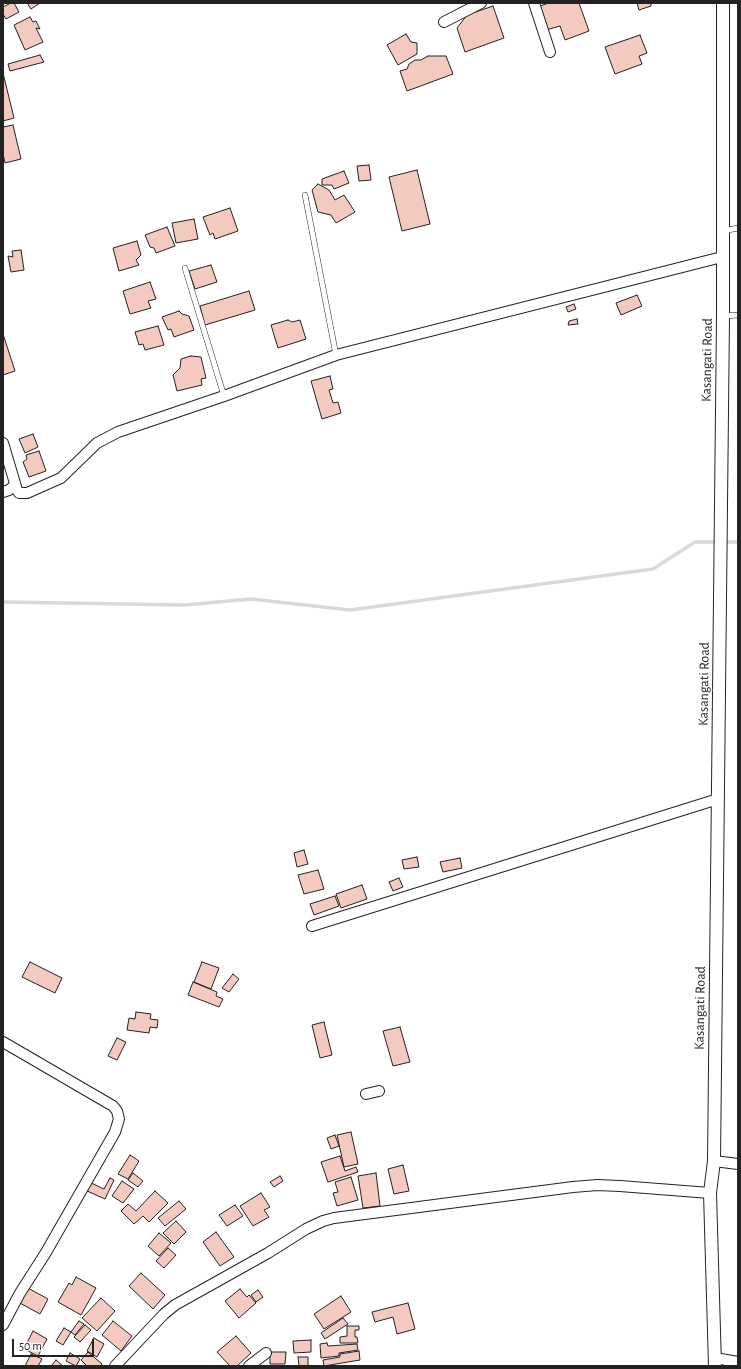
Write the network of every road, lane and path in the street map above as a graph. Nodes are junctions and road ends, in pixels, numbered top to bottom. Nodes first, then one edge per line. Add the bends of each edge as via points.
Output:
1 (481, 3) edge
2 (534, 3) edge
3 (723, 3) edge
4 (444, 22) dead end
5 (550, 52) dead end
6 (305, 195) dead end
7 (738, 228) edge
8 (723, 231) junction
9 (722, 257) junction
10 (185, 268) dead end
11 (738, 315) edge
12 (723, 316) junction
13 (336, 355) junction
14 (224, 396) junction
15 (3, 443) edge
16 (15, 485) junction
17 (3, 492) edge
18 (718, 799) junction
19 (312, 926) dead end
20 (3, 1042) edge
21 (379, 1091) dead end
22 (366, 1094) dead end
23 (714, 1161) junction
24 (738, 1164) edge
25 (710, 1193) junction
26 (3, 1325) edge
27 (266, 1353) dead end
28 (714, 1362) edge
29 (738, 1362) edge
30 (115, 1366) edge
31 (249, 1366) edge

1 - 4 street
2 - 5 street
3 - 8 street, Kasangati Road
6 - 13 lane
7 - 8 lane
8 - 9 street, Kasangati Road
9 - 12 street, Kasangati Road
9 - 13 street
10 - 14 lane
11 - 12 lane
12 - 18 street, Kasangati Road
13 - 14 street
14 - 16 street via 118,432 97,443 61,478 27,493 19,492
15 - 16 street
16 - 17 street
18 - 19 street
18 - 23 street, Kasangati Road
20 - 26 street via 113,1106 119,1119 115,1132
21 - 22 street
23 - 24 street
23 - 25 street, Kasangati Road
25 - 28 street, Kasangati Road
25 - 30 street via 597,1185 323,1221 175,1305
27 - 31 street
28 - 29 street

